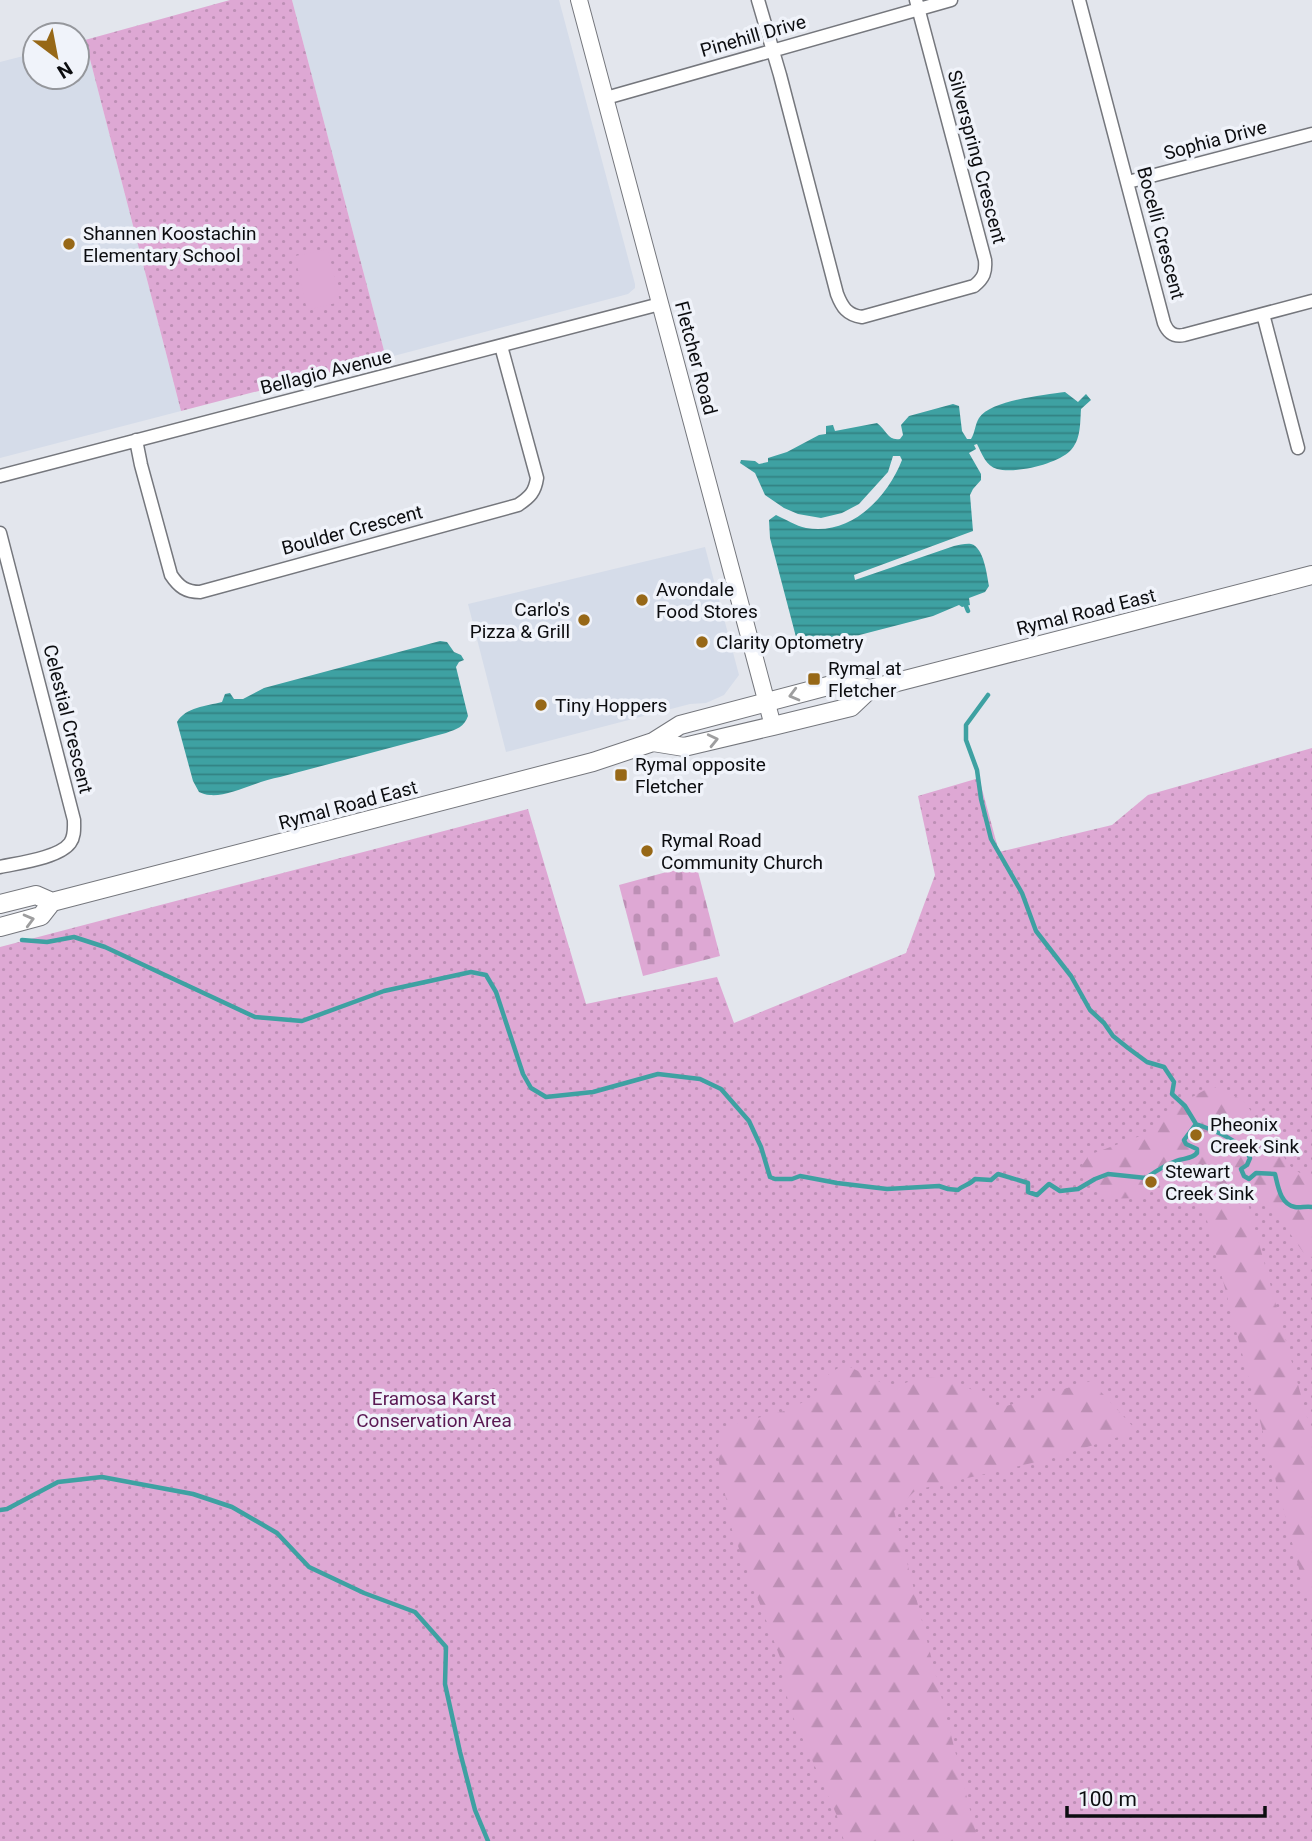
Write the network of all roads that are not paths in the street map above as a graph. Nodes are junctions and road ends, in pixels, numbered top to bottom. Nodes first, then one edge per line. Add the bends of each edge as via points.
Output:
1 (579, 0) edge
2 (758, 0) edge
3 (951, 0) edge
4 (1079, 0) edge
5 (917, 4) edge
6 (773, 51) junction
7 (606, 99) junction
8 (1312, 134) edge
9 (1128, 183) junction
10 (1312, 301) edge
11 (660, 304) junction
12 (1263, 314) junction
13 (501, 346) junction
14 (136, 440) junction
15 (1298, 448) dead end
16 (0, 476) edge
17 (0, 533) edge
18 (1312, 575) edge
19 (870, 689) junction
20 (766, 702) junction
21 (773, 726) junction
22 (653, 743) junction
23 (0, 867) edge
24 (52, 902) junction
25 (0, 904) edge
26 (0, 927) edge

1 - 7 street, Fletcher Road
2 - 6 street
3 - 5 street, Pinehill Drive
4 - 9 street, Bocelli Crescent
5 - 6 street, Pinehill Drive
5 - 6 street, Silverspring Crescent via 985,260 983,278 974,286 862,317 847,312 834,281
6 - 7 street, Pinehill Drive
7 - 11 street, Fletcher Road
8 - 9 street, Sophia Drive
9 - 12 street, Bocelli Crescent via 1168,330 1182,335
10 - 12 street, Bocelli Crescent
11 - 13 street, Bellagio Avenue
11 - 20 street, Fletcher Road
12 - 15 street
13 - 14 street, Bellagio Avenue
13 - 14 street, Boulder Crescent via 537,478 528,499 200,592 188,592 171,575
14 - 16 street, Bellagio Avenue
17 - 23 street, Celestial Crescent via 74,820 69,844 53,854
18 - 19 main road, Rymal Road East
19 -> 20 main road, Rymal Road East via 843,682
19 - 21 main road, Rymal Road East via 851,707
20 - 21 street, Fletcher Road
20 - 22 main road, Rymal Road East via 680,725
22 -> 21 main road, Rymal Road East via 684,747
22 - 24 main road, Rymal Road East
24 - 25 main road, Rymal Road East via 36,895
26 -> 24 main road, Rymal Road East via 41,916

